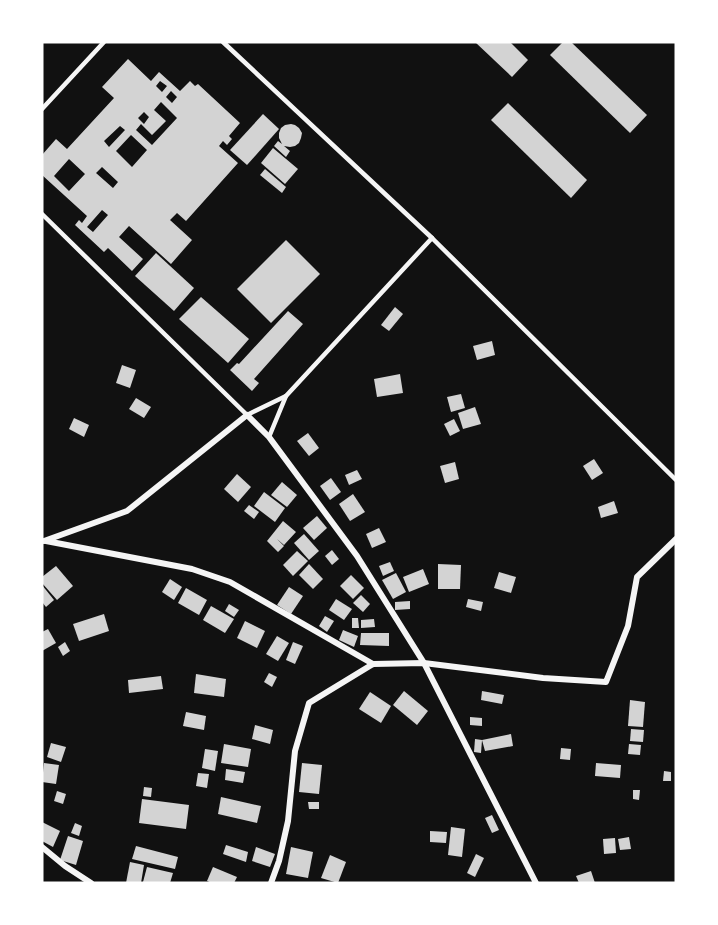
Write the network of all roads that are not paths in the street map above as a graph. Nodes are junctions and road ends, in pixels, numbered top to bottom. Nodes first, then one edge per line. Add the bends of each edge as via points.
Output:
1 (104, 42) edge
2 (223, 42) edge
3 (42, 109) edge
4 (42, 214) edge
5 (432, 238) junction
6 (286, 396) junction
7 (247, 415) junction
8 (268, 437) junction
9 (676, 480) edge
10 (676, 539) edge
11 (43, 541) edge
12 (424, 663) junction
13 (373, 664) junction
14 (42, 847) edge
15 (91, 883) edge
16 (271, 883) edge
17 (536, 883) edge

1 - 3 lane
2 - 5 lane
4 - 7 lane
5 - 6 lane
5 - 9 lane
6 - 7 lane
6 - 8 lane
7 - 8 street
7 - 11 street via 127,511
8 - 12 street via 357,556
10 - 12 street via 637,577 628,626 606,682
11 - 13 street via 192,568 230,582
12 - 13 street
12 - 17 street
13 - 16 street via 309,703 295,751 288,821
14 - 15 street

